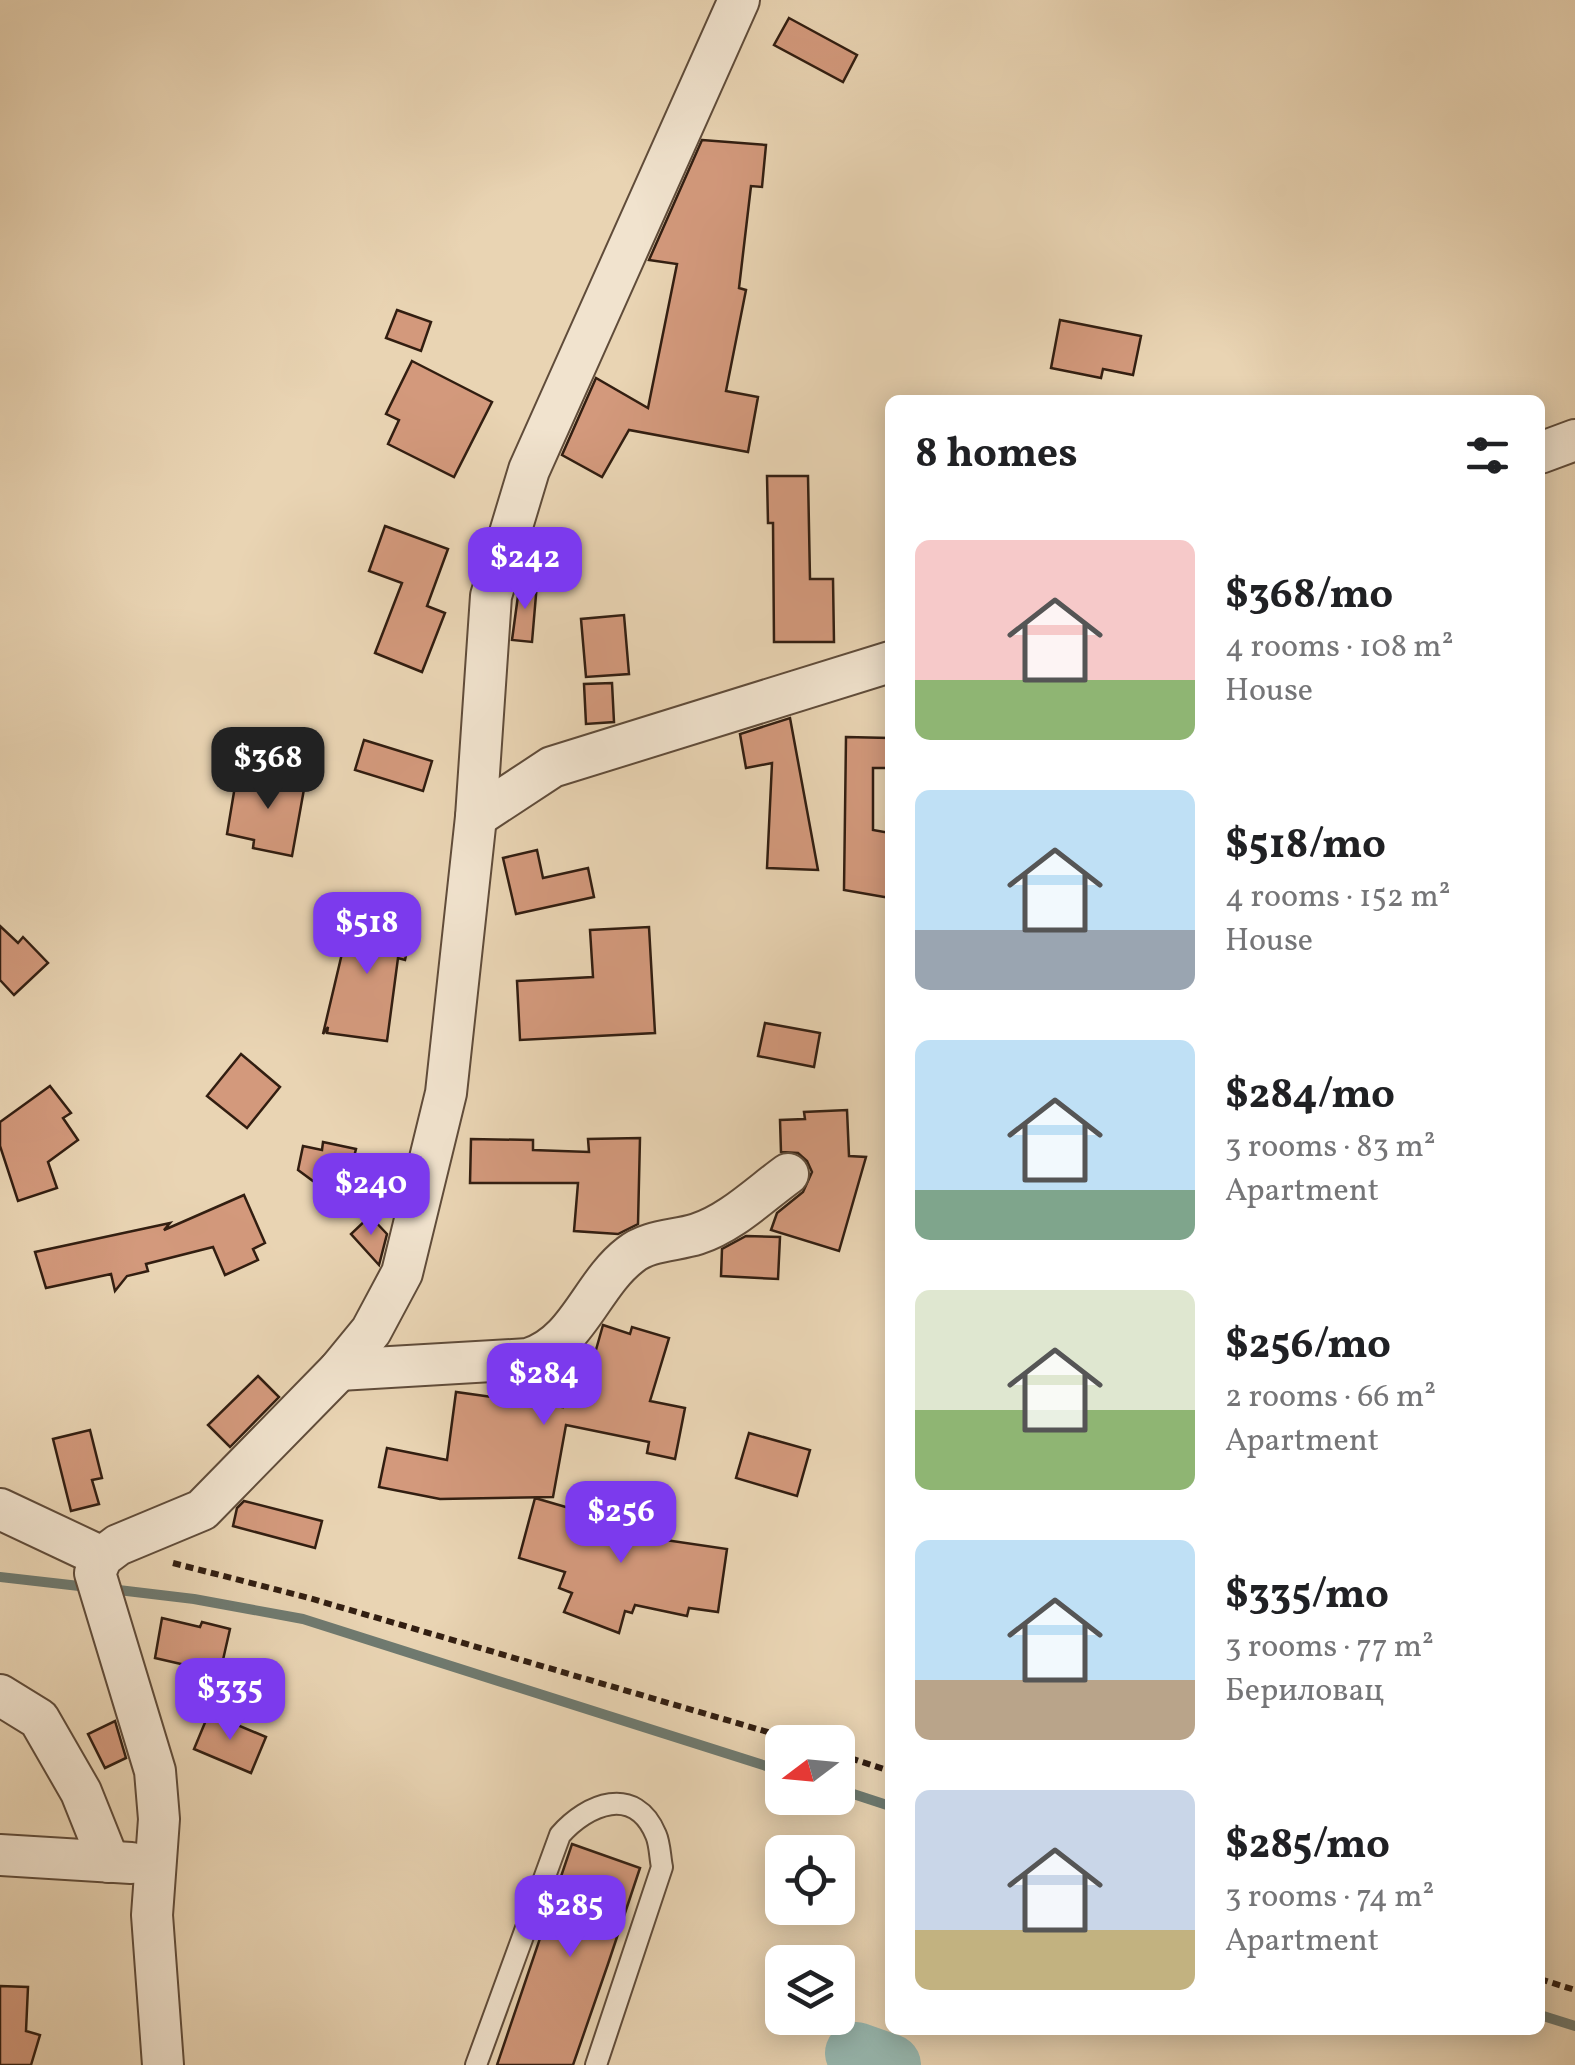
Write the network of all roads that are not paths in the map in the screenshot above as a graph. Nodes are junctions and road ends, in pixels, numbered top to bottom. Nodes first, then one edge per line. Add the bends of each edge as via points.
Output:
1 (739, 0) edge
2 (1575, 440) edge
3 (1545, 451) edge
4 (885, 664) edge
5 (476, 817) junction
6 (788, 1174) dead end
7 (338, 1370) junction
8 (0, 1509) edge
9 (104, 1571) junction
10 (0, 1695) edge
11 (0, 1855) edge
12 (109, 1862) junction
13 (156, 1864) junction
14 (163, 2065) edge
15 (476, 2065) edge
16 (596, 2065) edge

1 - 5 street via 529,470 491,596
2 - 3 street
4 - 5 street via 552,767
5 - 7 street via 446,1094 418,1215 402,1273 371,1331
6 - 7 street via 722,1223 635,1250 544,1354
7 - 9 street via 202,1510
8 - 9 street
9 - 13 street via 155,1771
10 - 12 street via 39,1719 82,1792
11 - 12 street
12 - 13 street
13 - 14 street via 152,1916
15 - 16 lane via 560,1835 597,1805 620,1803 656,1835 662,1867

